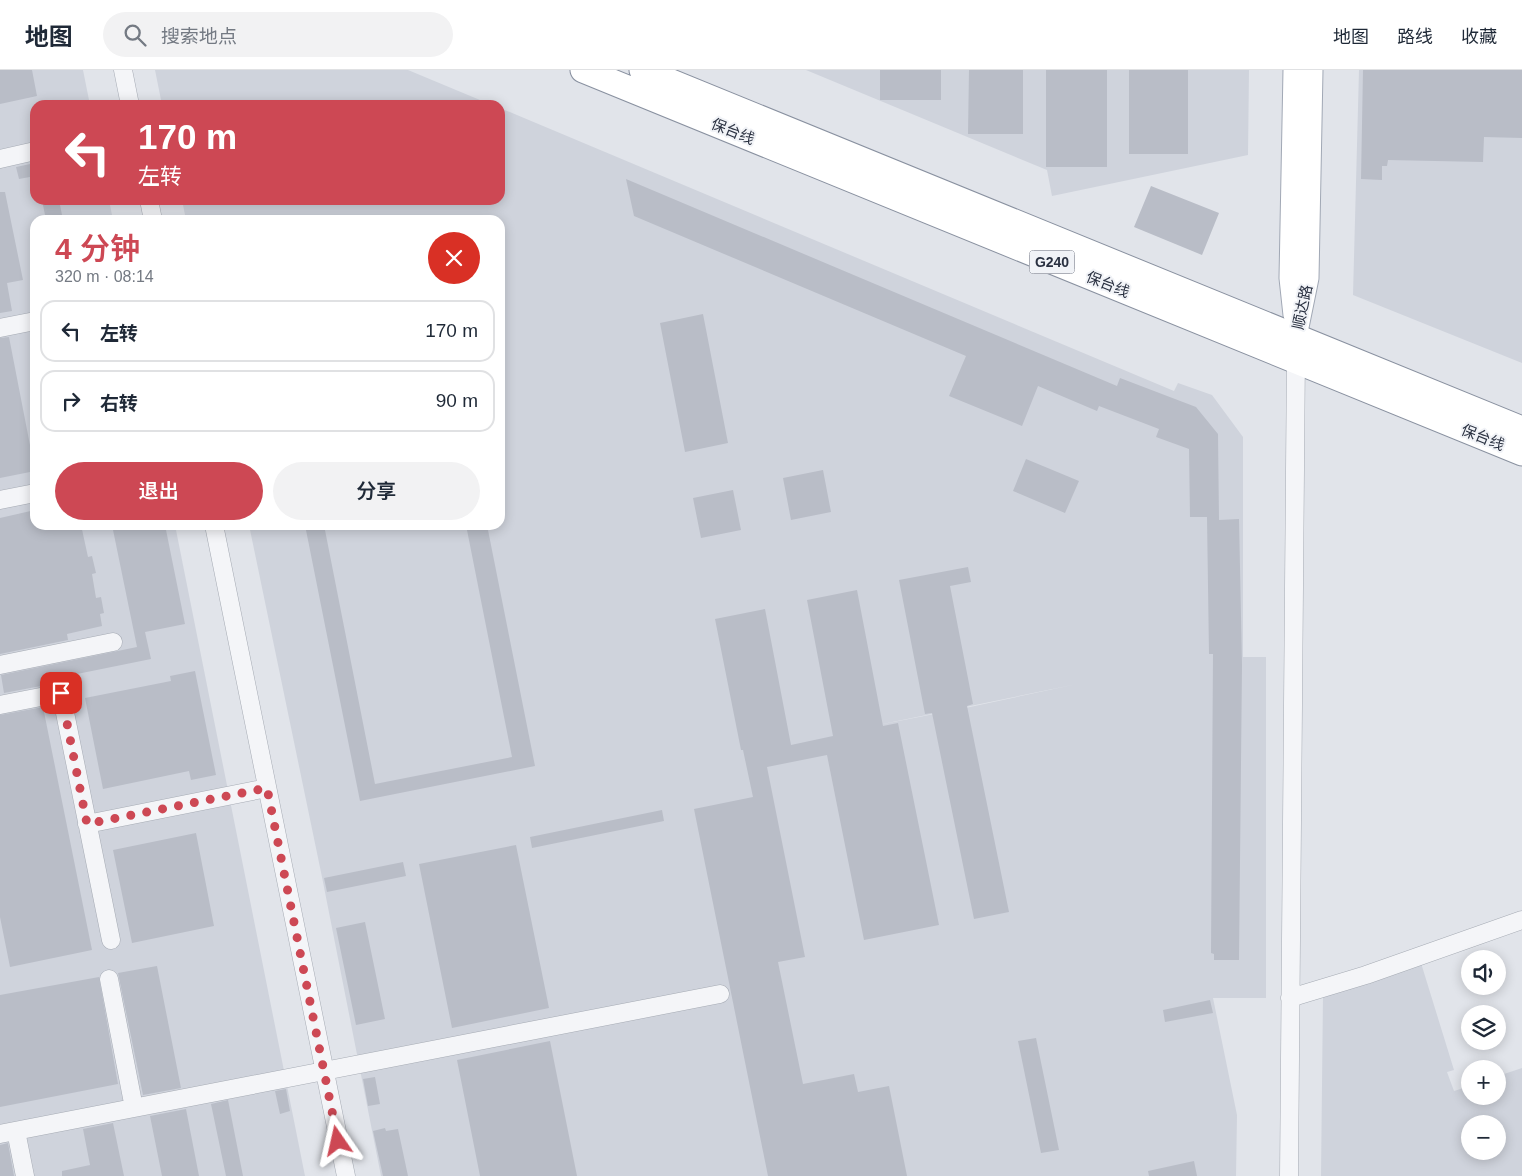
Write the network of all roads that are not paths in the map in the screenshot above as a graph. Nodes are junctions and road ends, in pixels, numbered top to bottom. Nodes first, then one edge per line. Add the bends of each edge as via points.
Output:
1 (123, 70) edge
2 (583, 70) edge
3 (642, 70) edge
4 (1294, 70) edge
5 (1312, 70) edge
6 (129, 100) edge
7 (30, 153) edge
8 (0, 158) edge
9 (30, 322) edge
10 (0, 328) edge
11 (1296, 349) junction
12 (1522, 429) edge
13 (1522, 453) edge
14 (30, 493) edge
15 (0, 500) edge
16 (215, 530) edge
17 (113, 642) dead end
18 (0, 664) edge
19 (0, 705) edge
20 (267, 788) junction
21 (87, 824) junction
22 (1522, 920) edge
23 (111, 940) dead end
24 (109, 979) dead end
25 (720, 994) dead end
26 (1290, 998) junction
27 (324, 1071) junction
28 (134, 1108) junction
29 (8, 1132) edge
30 (25, 1176) edge
31 (346, 1176) edge
32 (1289, 1176) edge

1 - 6 street
2 - 11 highway, 保台线 / G240
3 - 11 highway, 保台线 / G240
4 - 11 main road, 顺达路 via 1290,278
5 - 11 main road, 顺达路 via 1308,278
7 - 8 street
9 - 10 street
11 - 12 highway, 保台线 / G240
11 - 13 highway, 保台线 / G240
11 - 26 street
14 - 15 street
16 - 20 street
17 - 18 street
19 - 21 street via 61,693
20 - 21 street
20 - 27 street
21 - 23 street
22 - 26 street
24 - 28 street
25 - 27 street
26 - 32 street
27 - 28 street
27 - 31 street
28 - 29 street
29 - 30 street

